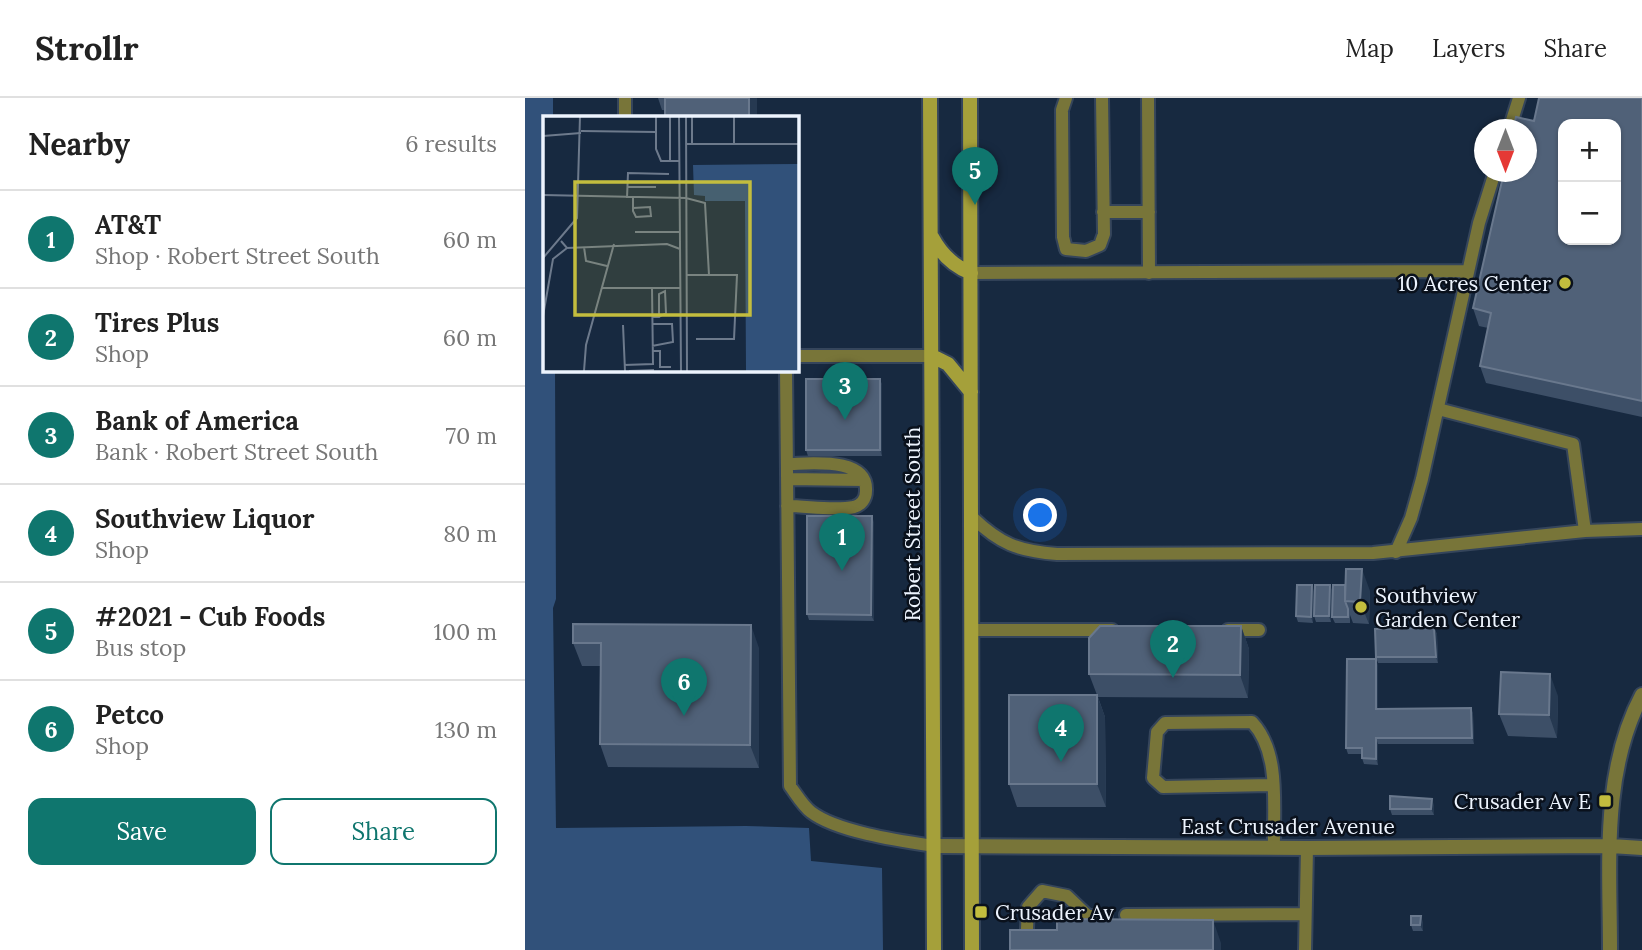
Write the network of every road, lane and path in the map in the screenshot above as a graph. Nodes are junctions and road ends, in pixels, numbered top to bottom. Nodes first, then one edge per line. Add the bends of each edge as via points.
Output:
1 (625, 98) edge
2 (930, 98) edge
3 (970, 98) edge
4 (1066, 98) edge
5 (1102, 98) edge
6 (1148, 98) edge
7 (1519, 98) edge
8 (625, 116) edge
9 (1512, 119) edge
10 (1492, 182) edge
11 (1103, 212) junction
12 (1149, 212) junction
13 (931, 236) junction
14 (1468, 271) junction
15 (1149, 272) junction
16 (971, 273) junction
17 (798, 356) edge
18 (932, 356) junction
19 (786, 371) edge
20 (971, 392) junction
21 (1438, 410) junction
22 (787, 464) junction
23 (787, 479) junction
24 (864, 480) junction
25 (787, 506) junction
26 (972, 517) junction
27 (1642, 529) edge
28 (1585, 531) junction
29 (1396, 552) junction
30 (972, 630) junction
31 (1122, 630) edge
32 (1218, 630) edge
33 (1259, 630) dead end
34 (1642, 695) edge
35 (1272, 785) junction
36 (972, 845) junction
37 (934, 846) junction
38 (1611, 846) junction
39 (1274, 847) junction
40 (1307, 848) junction
41 (1642, 848) edge
42 (1305, 914) junction
43 (1126, 915) dead end
44 (1106, 916) edge
45 (935, 950) edge
46 (972, 950) edge
47 (1026, 950) edge
48 (1305, 950) edge
49 (1610, 950) edge

1 - 8 lane
2 - 13 main road, Robert Street South
3 - 16 main road
4 - 11 lane via 1062,110 1066,248 1086,251 1100,245
5 - 11 lane
6 - 12 lane
7 - 9 lane
10 - 14 lane
11 - 12 lane
12 - 15 lane
13 - 16 main road via 946,258
13 - 18 main road, Robert Street South
14 - 15 lane
14 - 21 lane
15 - 16 lane
16 - 20 main road
17 - 18 lane
18 - 20 main road via 948,364
18 - 37 main road, Robert Street South
19 - 22 lane
20 - 26 main road
21 - 28 lane via 1573,444
21 - 29 lane via 1411,519
22 - 23 lane
22 - 24 lane via 844,465
23 - 24 lane
23 - 25 lane
24 - 25 lane via 864,500 855,506
25 - 37 lane via 790,786 810,812 842,827
26 - 29 lane via 1008,545 1039,553
26 - 30 main road
27 - 28 lane
28 - 29 lane
30 - 31 lane
30 - 36 main road
32 - 33 lane
34 - 38 street via 1630,718 1611,800
35 - 35 lane via 1272,763 1263,733 1252,722 1165,723 1157,732 1153,778 1163,787
35 - 39 lane
36 - 37 street, East Crusader Avenue
36 - 39 street, East Crusader Avenue
36 - 46 main road
37 - 45 main road, Robert Street South
38 - 40 street, East Crusader Avenue
38 - 41 street, East Crusader Avenue
38 - 49 street
39 - 40 street, East Crusader Avenue
40 - 42 lane
42 - 43 lane
42 - 48 lane
44 - 47 lane via 1088,916 1067,896 1042,891 1028,907

